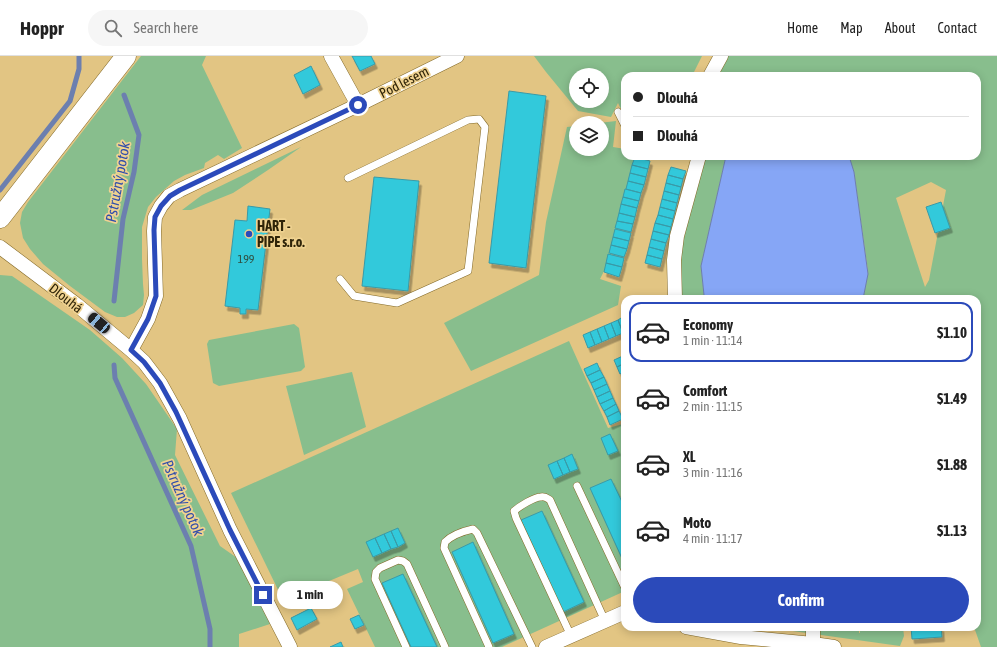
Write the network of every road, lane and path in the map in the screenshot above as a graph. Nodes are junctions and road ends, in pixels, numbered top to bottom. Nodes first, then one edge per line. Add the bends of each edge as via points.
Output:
1 (126, 56) edge
2 (331, 56) edge
3 (457, 56) edge
4 (721, 56) edge
5 (712, 72) edge
6 (358, 105) junction
7 (618, 112) dead end
8 (621, 118) edge
9 (698, 160) edge
10 (348, 178) dead end
11 (0, 218) edge
12 (0, 247) edge
13 (340, 278) dead end
14 (675, 295) edge
15 (131, 350) junction
16 (577, 486) dead end
17 (621, 580) edge
18 (621, 616) edge
19 (605, 621) junction
20 (728, 631) edge
21 (813, 631) edge
22 (739, 632) edge
23 (571, 636) junction
24 (813, 644) junction
25 (290, 647) edge
26 (406, 647) edge
27 (445, 647) edge
28 (488, 647) edge
29 (532, 647) edge
30 (546, 647) edge
31 (834, 647) edge

1 - 11 main road
2 - 6 street
3 - 6 street, Pod lesem
4 - 5 street
6 - 15 street via 170,196 155,217 156,296 148,319
7 - 8 lane
9 - 14 street via 677,236 674,260
10 - 13 lane via 468,120 480,120 485,126 468,271 397,303 354,296
12 - 15 street, Dlouhá
15 - 25 street, Dlouhá via 160,383 180,420 230,530
16 - 17 lane
18 - 19 street
19 - 23 street
19 - 23 lane via 550,500 540,497 519,506 514,511 516,518
20 - 22 street
21 - 24 street
22 - 24 street
23 - 30 street
24 - 31 street
26 - 27 lane via 375,579 380,568 398,560 404,560 407,564
28 - 29 lane via 444,548 449,538 473,529 478,533

